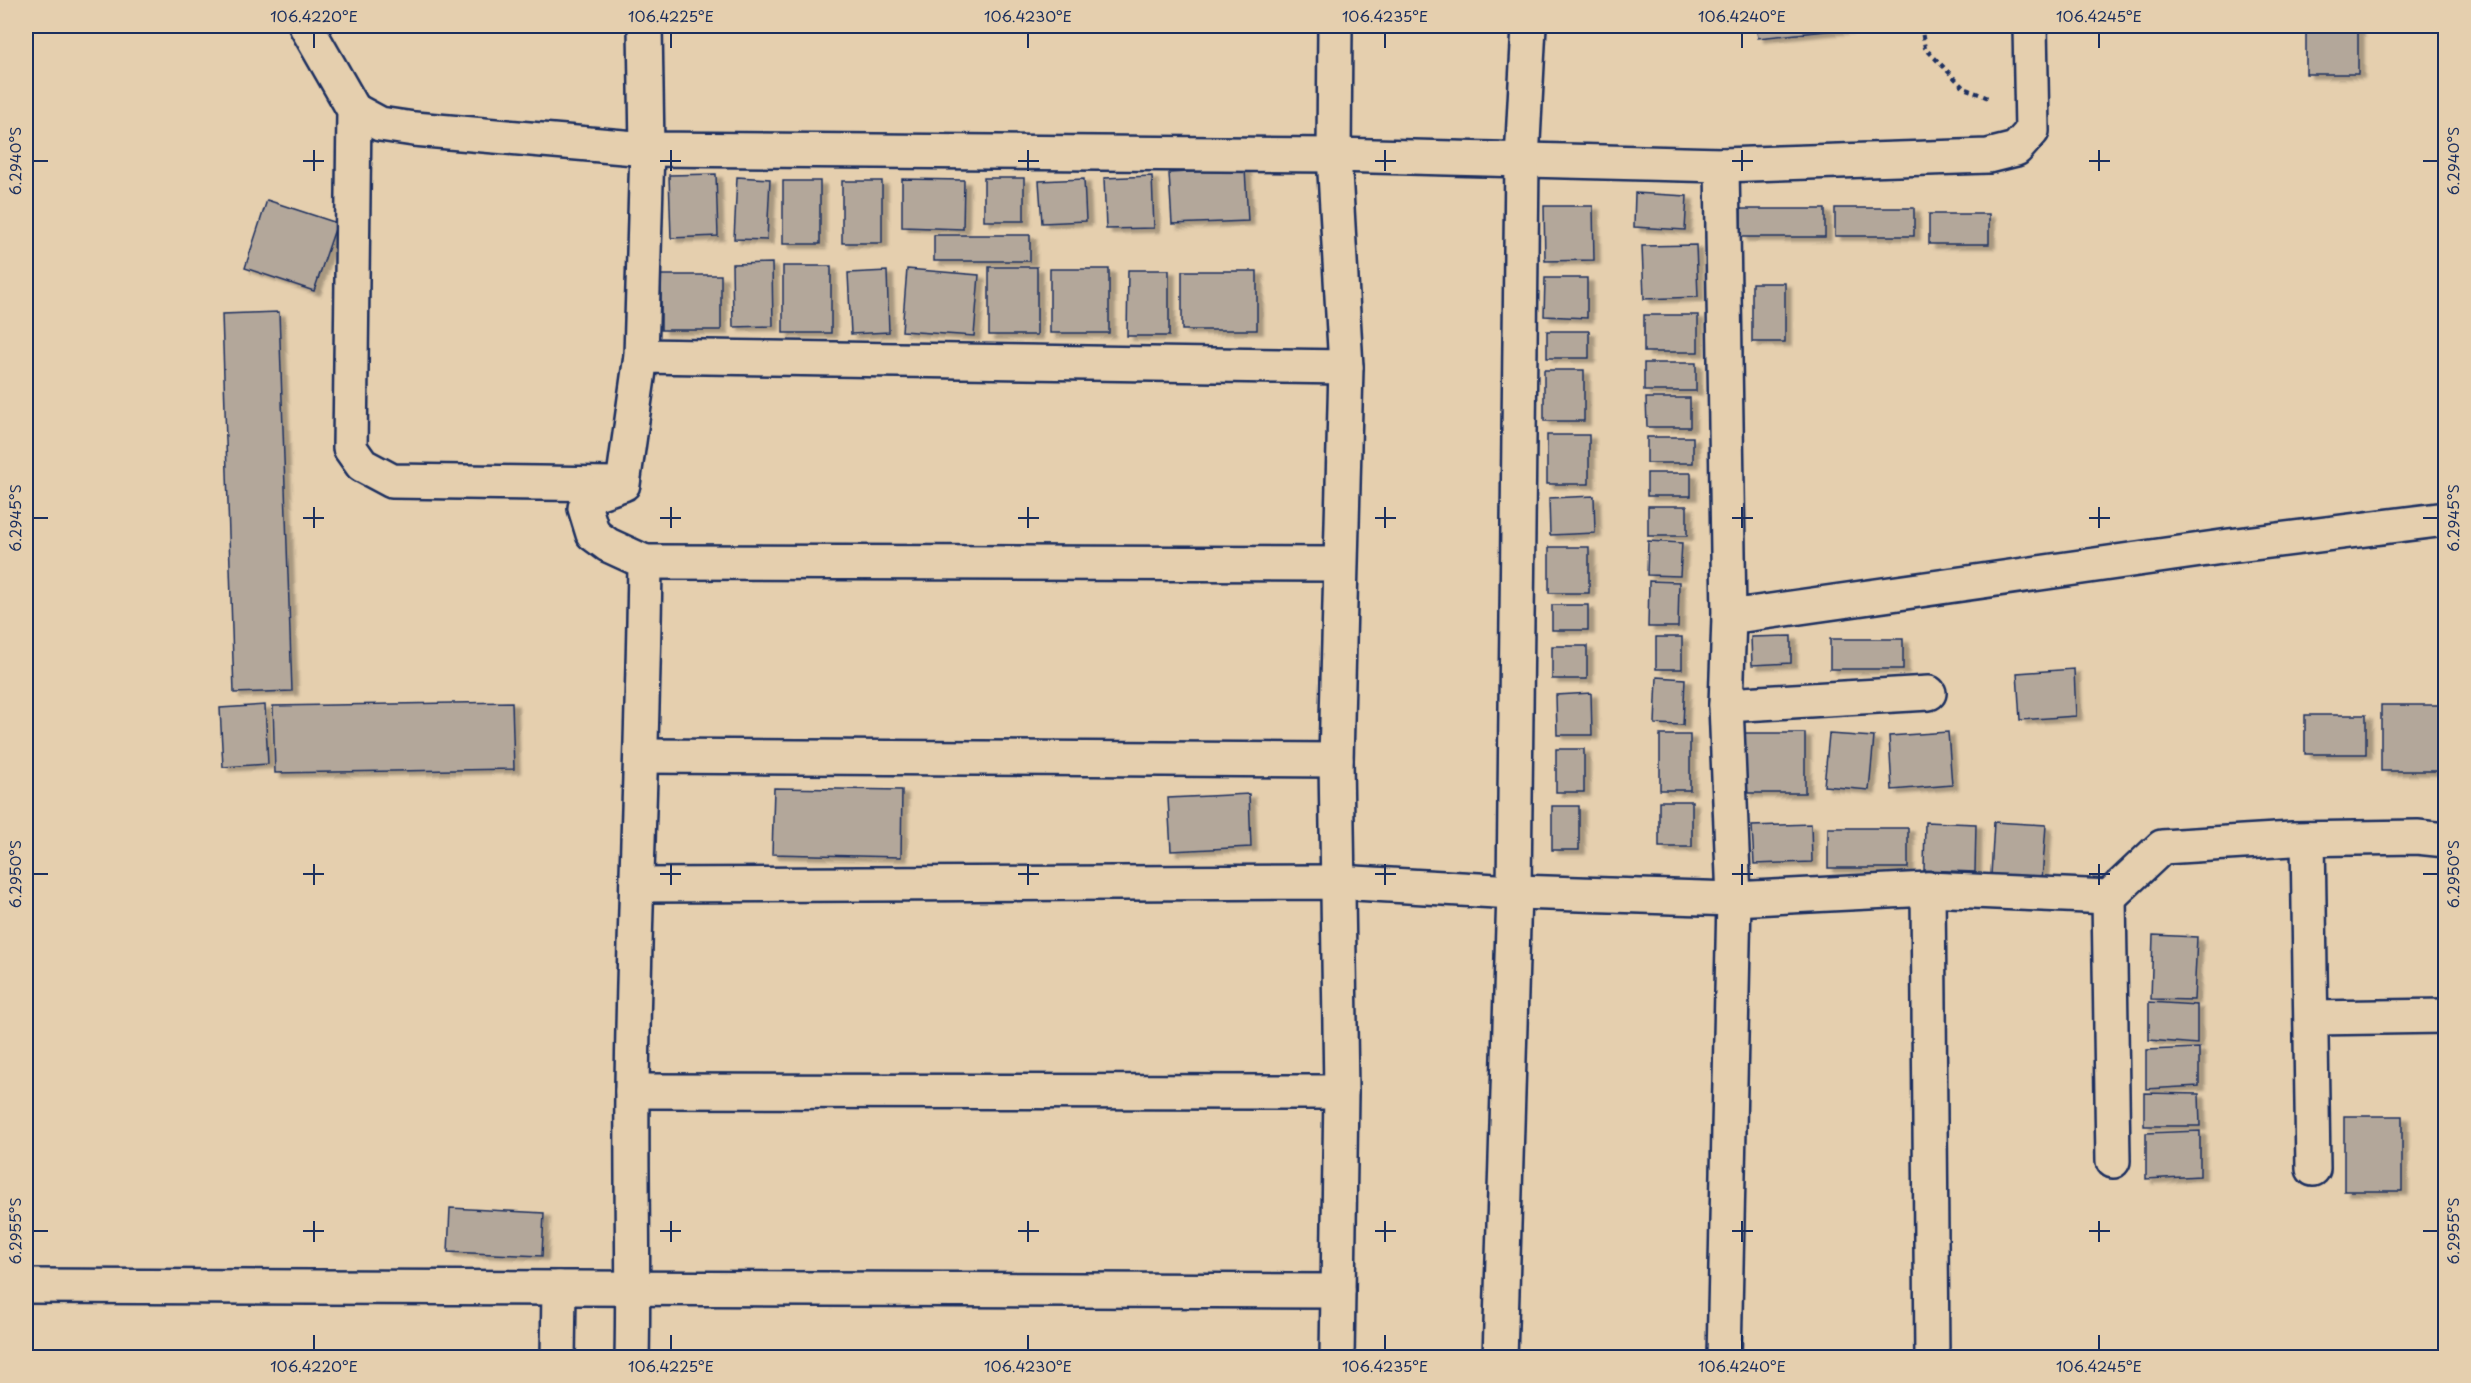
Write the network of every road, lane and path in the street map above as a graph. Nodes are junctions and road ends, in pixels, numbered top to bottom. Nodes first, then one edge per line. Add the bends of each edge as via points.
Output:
1 (306, 26) edge
2 (645, 26) edge
3 (1335, 26) edge
4 (1529, 26) edge
5 (1921, 26) edge
6 (2030, 26) edge
7 (2031, 105) junction
8 (354, 110) junction
9 (647, 148) junction
10 (1334, 155) junction
11 (1522, 160) junction
12 (1722, 165) junction
13 (641, 356) junction
14 (1346, 367) junction
15 (623, 484) junction
16 (2445, 519) edge
17 (645, 562) junction
18 (1340, 564) junction
19 (1729, 617) junction
20 (1929, 693) dead end
21 (1726, 705) junction
22 (642, 756) junction
23 (1336, 760) junction
24 (2308, 839) junction
25 (2445, 840) edge
26 (1336, 882) junction
27 (637, 885) junction
28 (1928, 890) junction
29 (1514, 892) junction
30 (2109, 897) junction
31 (1734, 899) junction
32 (2445, 1016) edge
33 (2312, 1018) junction
34 (632, 1091) junction
35 (1341, 1092) junction
36 (2113, 1161) dead end
37 (2313, 1169) dead end
38 (26, 1286) edge
39 (559, 1288) junction
40 (634, 1288) junction
41 (1338, 1291) junction
42 (558, 1358) edge
43 (632, 1358) edge
44 (1337, 1358) edge
45 (1500, 1358) edge
46 (1724, 1358) edge
47 (1932, 1358) edge

1 - 8 street
2 - 9 street
3 - 10 street
4 - 11 street
5 - 7 path via 1925,48 1964,88 1987,99
6 - 7 street
7 - 12 street via 2032,131 2016,149 1988,156
8 - 9 street via 380,124 414,129
8 - 15 street via 350,448 362,465 392,481
9 - 10 street
9 - 13 street
10 - 11 street
10 - 14 street
11 - 12 street
11 - 29 street
12 - 19 street
13 - 14 street
13 - 15 street
14 - 18 street
15 - 17 street via 591,495 585,508 593,534
16 - 19 street
17 - 18 street
17 - 22 street
18 - 23 street
19 - 21 street
20 - 21 street
21 - 31 street
22 - 23 street
22 - 27 street
23 - 26 street
24 - 25 street
24 - 30 street via 2162,847
24 - 33 street
26 - 27 street
26 - 29 street
26 - 35 street
27 - 34 street
28 - 30 street
28 - 31 street
28 - 47 street
29 - 31 street
29 - 45 street
30 - 36 street
31 - 46 street
32 - 33 street
33 - 37 street
34 - 35 street
34 - 40 street
35 - 41 street
38 - 39 street
39 - 40 street
39 - 42 street
40 - 41 street
40 - 43 street
41 - 44 street

